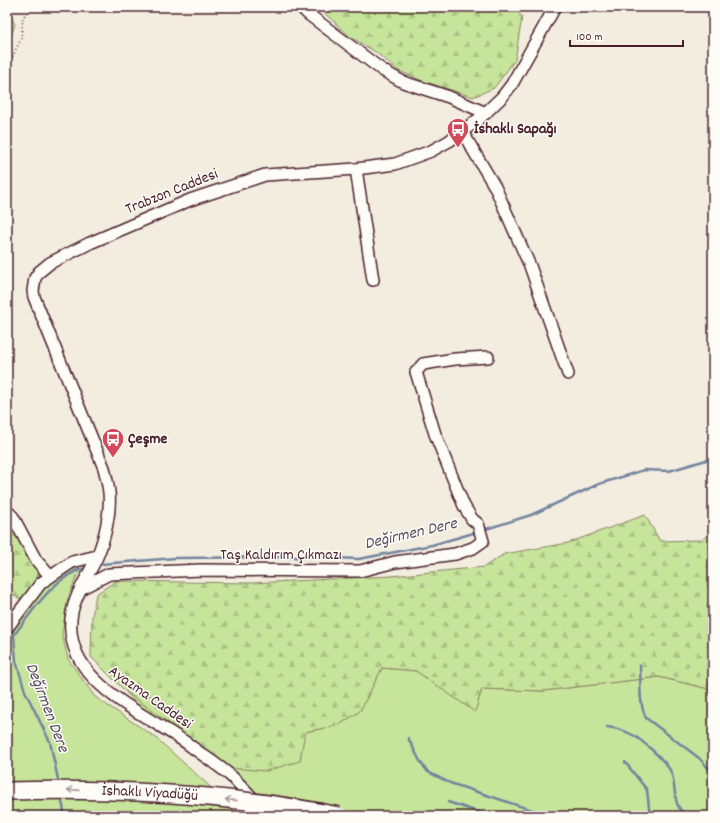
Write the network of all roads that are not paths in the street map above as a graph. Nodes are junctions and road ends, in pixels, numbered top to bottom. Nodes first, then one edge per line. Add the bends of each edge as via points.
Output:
1 (301, 7) edge
2 (555, 7) edge
3 (486, 113) junction
4 (462, 132) junction
5 (356, 169) junction
6 (373, 280) dead end
7 (488, 357) dead end
8 (568, 374) dead end
9 (7, 511) edge
10 (97, 556) junction
11 (50, 576) junction
12 (82, 588) junction
13 (7, 628) edge
14 (7, 791) edge
15 (270, 816) edge
16 (339, 816) edge

1 - 3 street via 364,57 403,82
2 - 3 street, Trabzon Caddesi via 512,84
3 - 4 street, Trabzon Caddesi
4 - 5 street, Trabzon Caddesi via 430,151 412,158 394,164
4 - 8 street via 495,187 530,266
5 - 6 street
5 - 10 street, Trabzon Caddesi via 276,173 255,178 190,200 97,240 50,263 39,272 33,285 34,297 90,433 109,493 107,516
7 - 12 street, Taş Kaldırım Çıkmazı via 455,358 423,364 416,372 435,434 458,492 480,531 483,541 473,548 455,554 395,562 360,571 201,570 109,574
9 - 11 street via 13,517 36,560
10 - 11 street via 72,562
10 - 12 street, Ayazma Caddesi
11 - 13 street via 33,592
12 - 15 street, Ayazma Caddesi via 75,602 71,625 82,663 95,680 109,693 177,736 231,776
16 -> 14 highway, İshaklı Viyadüğü, bridge via 269,804 133,791

